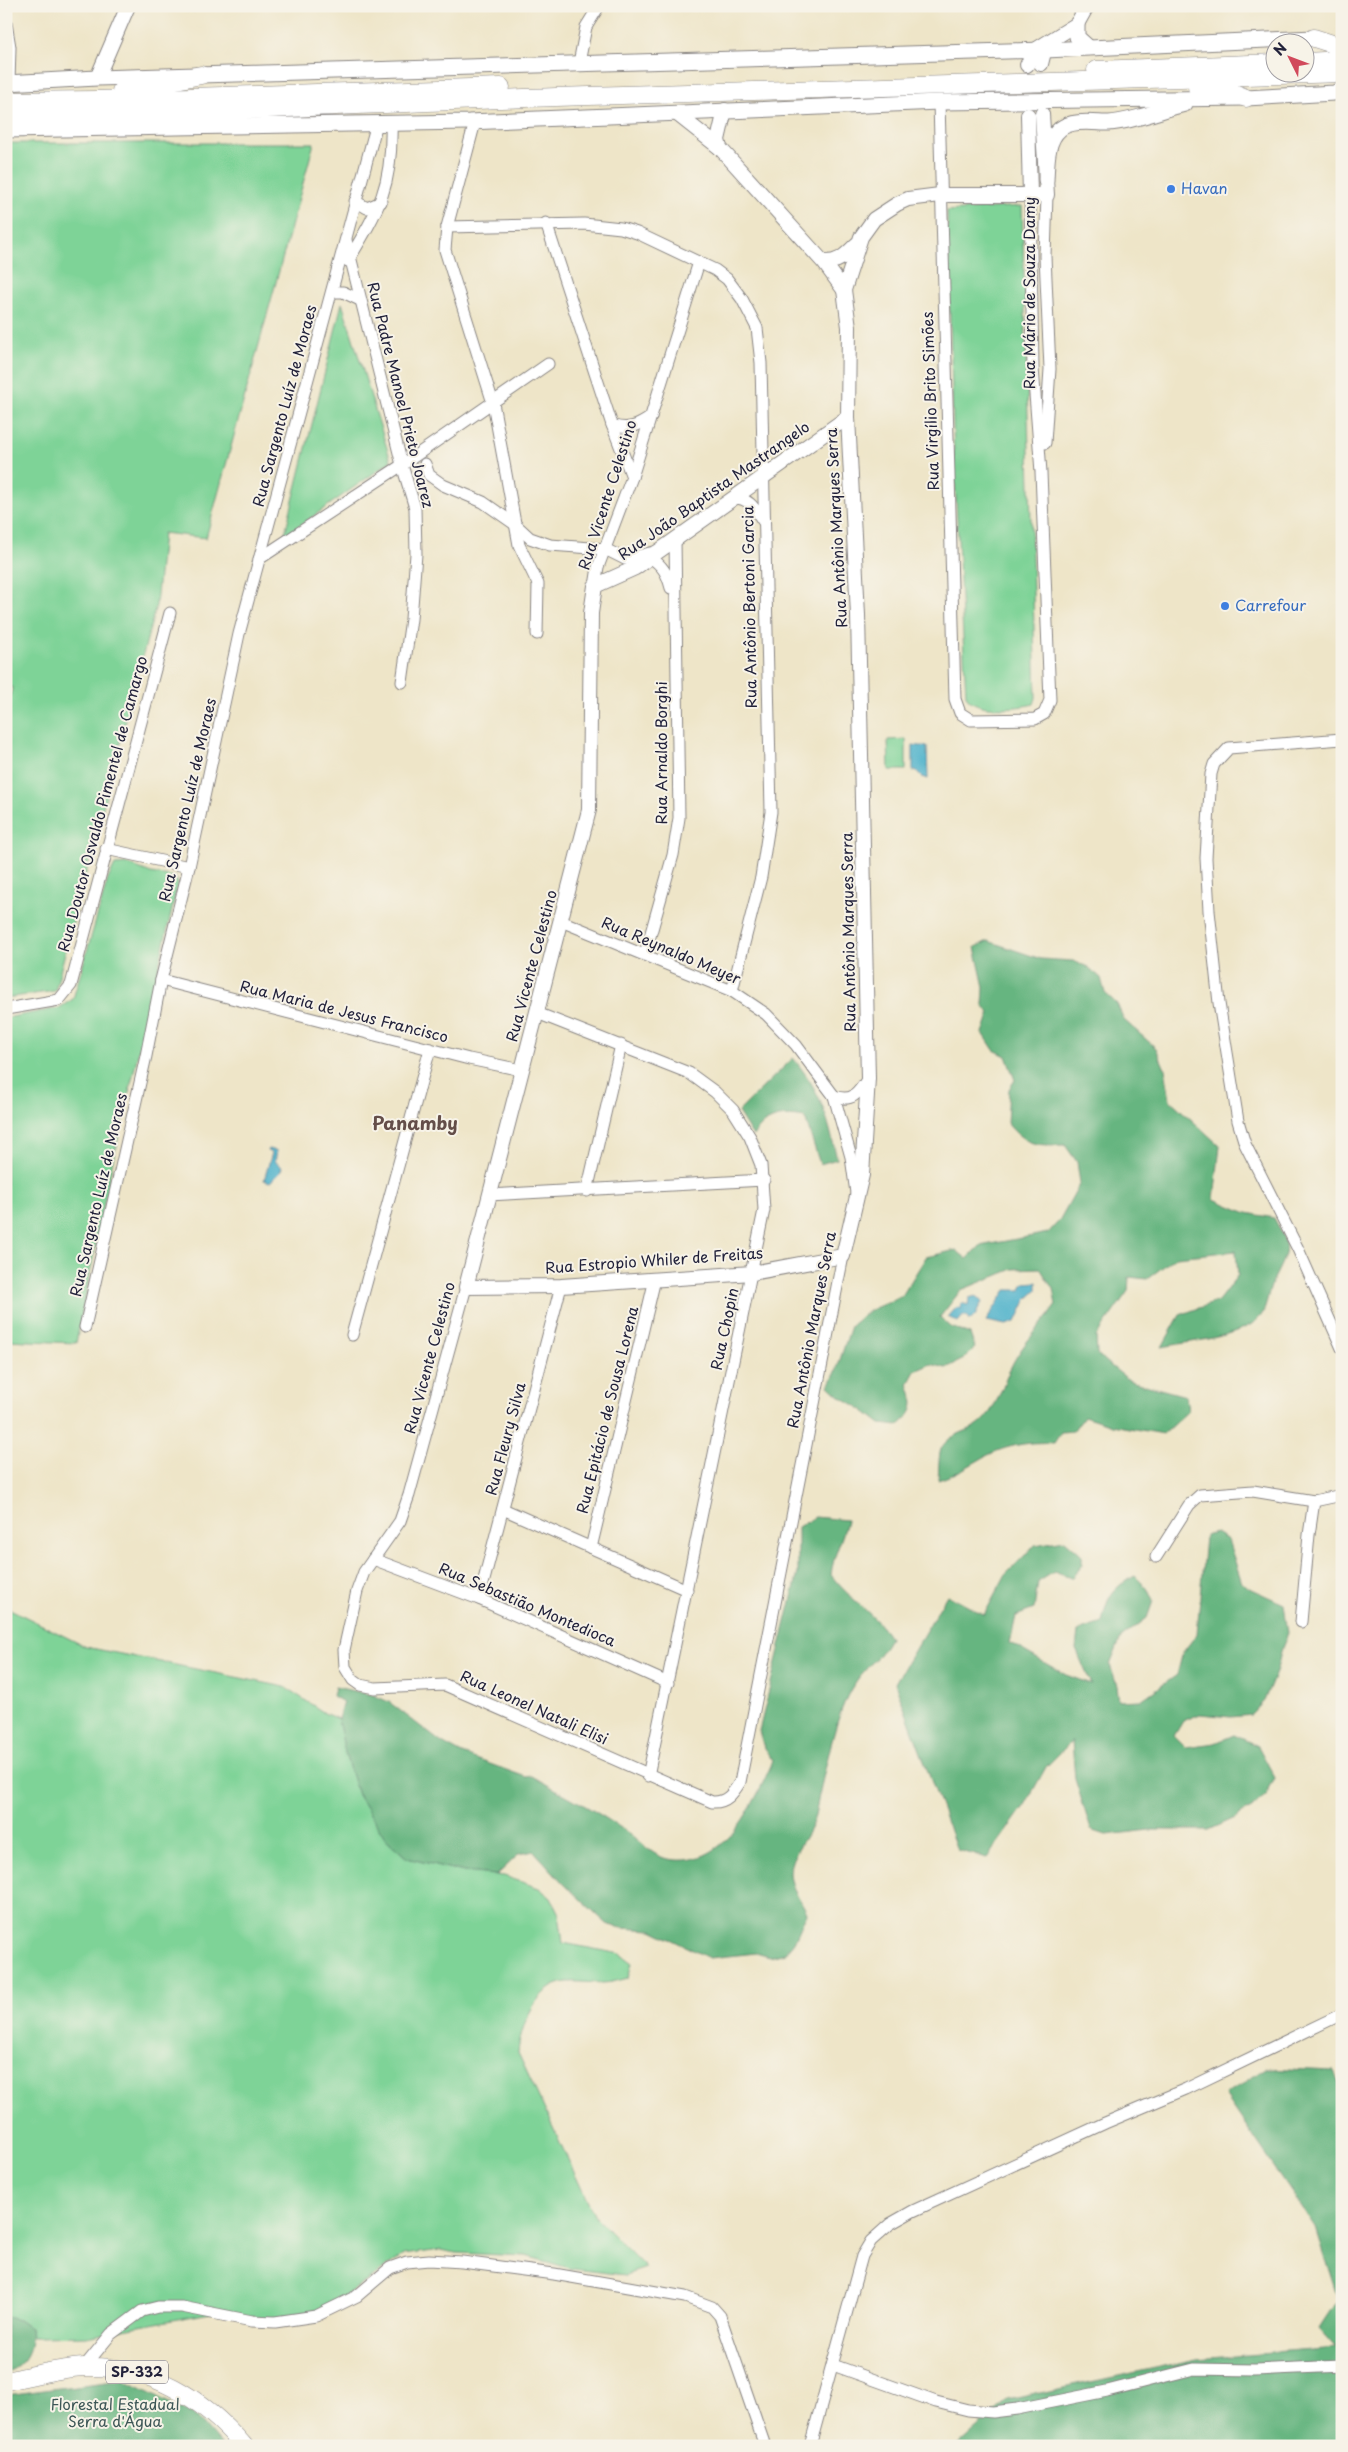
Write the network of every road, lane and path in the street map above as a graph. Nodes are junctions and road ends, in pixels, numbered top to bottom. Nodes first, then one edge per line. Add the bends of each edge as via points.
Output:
1 (128, 6) edge
2 (599, 6) edge
3 (1088, 6) edge
4 (6, 23) edge
5 (1077, 24) junction
6 (1316, 38) edge
7 (1342, 38) edge
8 (1316, 39) edge
9 (1266, 40) edge
10 (1088, 47) junction
11 (1342, 47) edge
12 (1039, 54) junction
13 (1342, 60) edge
14 (1316, 61) edge
15 (579, 63) junction
16 (1266, 63) edge
17 (1342, 73) edge
18 (201, 75) junction
19 (97, 78) junction
20 (8, 83) edge
21 (1087, 83) junction
22 (1339, 93) edge
23 (1246, 98) junction
24 (6, 101) edge
25 (51, 101) junction
26 (939, 102) junction
27 (725, 110) junction
28 (677, 114) junction
29 (6, 116) edge
30 (475, 122) junction
31 (384, 123) junction
32 (6, 130) edge
33 (372, 144) junction
34 (720, 148) junction
35 (391, 157) junction
36 (1046, 188) junction
37 (940, 195) junction
38 (1030, 195) junction
39 (355, 201) junction
40 (381, 202) junction
41 (546, 223) junction
42 (447, 226) junction
43 (345, 236) junction
44 (858, 243) junction
45 (1046, 243) junction
46 (350, 258) junction
47 (699, 262) junction
48 (824, 262) junction
49 (1032, 263) junction
50 (333, 287) junction
51 (844, 290) junction
52 (360, 300) junction
53 (548, 364) dead end
54 (493, 403) junction
55 (651, 417) junction
56 (848, 417) junction
57 (612, 426) junction
58 (425, 464) dead end
59 (402, 465) junction
60 (1041, 472) junction
61 (632, 477) junction
62 (763, 477) junction
63 (734, 498) junction
64 (764, 521) junction
65 (516, 525) junction
66 (675, 540) junction
67 (605, 549) junction
68 (653, 554) junction
69 (259, 559) junction
70 (595, 586) junction
71 (675, 607) junction
72 (170, 613) dead end
73 (537, 634) dead end
74 (402, 682) dead end
75 (1035, 719) joint
76 (1337, 740) edge
77 (1342, 746) edge
78 (106, 849) junction
79 (189, 867) junction
80 (561, 921) junction
81 (645, 954) junction
82 (160, 980) junction
83 (732, 991) junction
84 (6, 1009) edge
85 (537, 1013) junction
86 (621, 1045) junction
87 (430, 1049) junction
88 (521, 1070) junction
89 (868, 1078) junction
90 (834, 1096) junction
91 (764, 1180) junction
92 (587, 1191) junction
93 (489, 1195) junction
94 (856, 1197) junction
95 (842, 1256) junction
96 (752, 1272) junction
97 (655, 1279) junction
98 (561, 1286) junction
99 (466, 1287) junction
100 (85, 1327) dead end
101 (352, 1336) dead end
102 (1342, 1348) edge
103 (1342, 1495) edge
104 (1314, 1501) junction
105 (503, 1509) junction
106 (590, 1548) junction
107 (1156, 1557) dead end
108 (374, 1559) junction
109 (687, 1590) junction
110 (479, 1599) junction
111 (1301, 1622) dead end
112 (345, 1667) joint
113 (668, 1683) junction
114 (648, 1776) junction
115 (712, 1802) joint
116 (1342, 2014) edge
117 (833, 2365) junction
118 (1342, 2366) edge
119 (84, 2367) junction
120 (6, 2381) edge
121 (244, 2446) edge
122 (765, 2446) edge
123 (810, 2446) edge

1 - 19 street
2 - 15 street via 586,27
3 - 5 street
4 - 20 street via 10,47
5 - 10 main road via 1077,37
5 - 12 street
6 - 7 street
8 - 11 main road
9 - 10 main road
10 - 12 main road
12 - 15 main road
13 - 14 main road
15 - 18 main road
16 - 25 main road
17 - 21 main road
18 - 19 main road
18 - 25 main road via 98,96
19 - 20 main road
21 - 23 main road via 1189,86 1229,91
21 - 29 main road
22 - 23 main road
23 - 26 main road
23 - 36 main road via 1193,102 1119,122 1068,125 1060,129 1050,142
24 - 25 main road
26 - 27 main road
26 - 37 street, Rua Virgílio Brito Simões
27 - 28 main road
27 - 34 street via 718,140
28 - 30 main road
28 - 34 street
30 - 31 main road
30 - 42 street
31 - 32 main road
31 - 33 street, Rua Sargento Luíz de Moraes
31 - 35 street, Rua Sargento Luíz de Moraes
33 - 35 street via 385,144
33 - 39 street, Rua Sargento Luíz de Moraes
34 - 48 street
35 - 40 street, Rua Sargento Luíz de Moraes
36 - 38 street, Rua Antônio Marques Serra
36 - 38 street, Rua Mário de Souza Damy via 1035,114
36 - 45 street, Rua Mário de Souza Damy
37 - 38 street, Rua Antônio Marques Serra
37 - 44 street, Rua Antônio Marques Serra via 908,199 897,204 874,220
37 - 75 street, Rua Virgílio Brito Simões via 955,699 960,713 971,720
38 - 49 street, Rua Mário de Souza Damy
39 - 40 street via 367,208
39 - 43 street, Rua Sargento Luíz de Moraes
40 - 46 street, Rua Sargento Luíz de Moraes
41 - 42 street, Rua Antônio Bertoni Garcia
41 - 47 street, Rua Antônio Bertoni Garcia via 620,228
41 - 57 street
42 - 54 street via 445,250
43 - 46 street, Rua Padre Manoel Prieto Joarez
43 - 50 street, Rua Sargento Luíz de Moraes
44 - 48 street via 835,263
44 - 51 street, Rua Antônio Marques Serra
45 - 49 street
45 - 60 street, Rua Mário de Souza Damy via 1050,369 1045,456
46 - 50 street, Rua Sargento Luíz de Moraes
46 - 52 street, Rua Padre Manoel Prieto Joarez
47 - 55 street, Rua Vicente Celestino
47 - 62 street, Rua Antônio Bertoni Garcia via 727,279 757,328 761,363
48 - 51 street
49 - 60 street, Rua Mário de Souza Damy via 1033,368
50 - 52 street
50 - 69 street, Rua Sargento Luíz de Moraes
51 - 56 street, Rua Antônio Marques Serra via 849,327
52 - 59 street, Rua Padre Manoel Prieto Joarez
53 - 54 street
54 - 59 street
54 - 65 street
55 - 57 street via 635,428
55 - 61 street, Rua Vicente Celestino
56 - 62 street, Rua João Baptista Mastrangelo
56 - 89 street, Rua Antônio Marques Serra via 858,615
57 - 61 street
58 - 65 street via 429,475 443,485 483,502
59 - 69 street
59 - 74 street, Rua Padre Manoel Prieto Joarez via 415,508 417,531 411,620
60 - 75 street, Rua Mário de Souza Damy via 1050,700 1044,714
61 - 67 street, Rua Vicente Celestino
62 - 63 street, Rua João Baptista Mastrangelo
62 - 64 street, Rua Antônio Bertoni Garcia
63 - 64 street via 743,498 750,503
63 - 66 street, Rua João Baptista Mastrangelo
64 - 83 street, Rua Antônio Bertoni Garcia via 771,812 761,877
65 - 67 street via 530,538 550,545
65 - 73 street via 523,557 538,584
66 - 68 street, Rua João Baptista Mastrangelo
66 - 71 street, Rua Arnaldo Borghi
67 - 68 street via 625,559
67 - 70 street, Rua Vicente Celestino
68 - 70 street, Rua João Baptista Mastrangelo via 635,568
68 - 71 street, Rua Arnaldo Borghi via 668,574
69 - 79 street, Rua Sargento Luíz de Moraes via 239,634
70 - 80 street, Rua Vicente Celestino via 591,613 589,810
71 - 81 street, Rua Arnaldo Borghi via 679,818 673,855
72 - 78 street, Rua Doutor Osvaldo Pimentel de Camargo
76 - 77 street
76 - 102 street via 1229,748 1214,764 1211,774 1206,858 1219,1003 1238,1121 1245,1144 1298,1249
78 - 79 street
78 - 84 street, Rua Doutor Osvaldo Pimentel de Camargo via 71,985 59,1000
79 - 82 street, Rua Sargento Luíz de Moraes
80 - 81 street, Rua Reynaldo Meyer
80 - 85 street, Rua Vicente Celestino
81 - 83 street, Rua Reynaldo Meyer
82 - 87 street, Rua Maria de Jesus Francisco
82 - 100 street, Rua Sargento Luíz de Moraes
83 - 90 street, Rua Reynaldo Meyer via 785,1031
85 - 86 street, Rua Chopin
85 - 88 street, Rua Vicente Celestino
86 - 91 street, Rua Chopin via 689,1073 715,1092 733,1110 750,1137
86 - 92 street
87 - 88 street, Rua Maria de Jesus Francisco
87 - 101 street
88 - 93 street, Rua Vicente Celestino
89 - 90 street via 857,1095 850,1098
89 - 94 street, Rua Antônio Marques Serra via 865,1152
90 - 94 street, Rua Reynaldo Meyer via 851,1157
91 - 92 street
91 - 96 street, Rua Chopin via 764,1210
92 - 93 street
93 - 99 street, Rua Vicente Celestino
94 - 95 street, Rua Antônio Marques Serra
95 - 96 street, Rua Estropio Whiler de Freitas
95 - 115 street, Rua Antônio Marques Serra via 740,1782 725,1800
96 - 97 street, Rua Estropio Whiler de Freitas
96 - 109 street, Rua Chopin
97 - 98 street, Rua Estropio Whiler de Freitas
97 - 106 street, Rua Epitácio de Sousa Lorena
98 - 99 street, Rua Estropio Whiler de Freitas
98 - 105 street, Rua Fleury Silva
99 - 108 street, Rua Vicente Celestino via 409,1495 400,1521
103 - 104 street
104 - 107 street via 1253,1491 1200,1495 1188,1506
104 - 111 street
105 - 106 street
105 - 110 street, Rua Fleury Silva
106 - 109 street
108 - 110 street, Rua Sebastião Montedioca
108 - 112 street, Rua Vicente Celestino via 364,1572 357,1591 344,1650
109 - 113 street, Rua Chopin
110 - 113 street, Rua Sebastião Montedioca
112 - 114 street, Rua Leonel Natali Elisi via 353,1680 374,1688 445,1685
113 - 114 street, Rua Chopin
114 - 115 street, Rua Leonel Natali Elisi
116 - 117 street via 890,2224 871,2241 862,2256
117 - 118 street via 936,2402 993,2412 1107,2391 1194,2370
117 - 123 street
119 - 120 main road, SP-332
119 - 121 main road, SP-332 via 135,2372 185,2392
119 - 122 street via 111,2334 142,2311 182,2307 252,2321 298,2319 336,2308 357,2296 390,2268 407,2262 462,2262 685,2297 712,2307 720,2316

